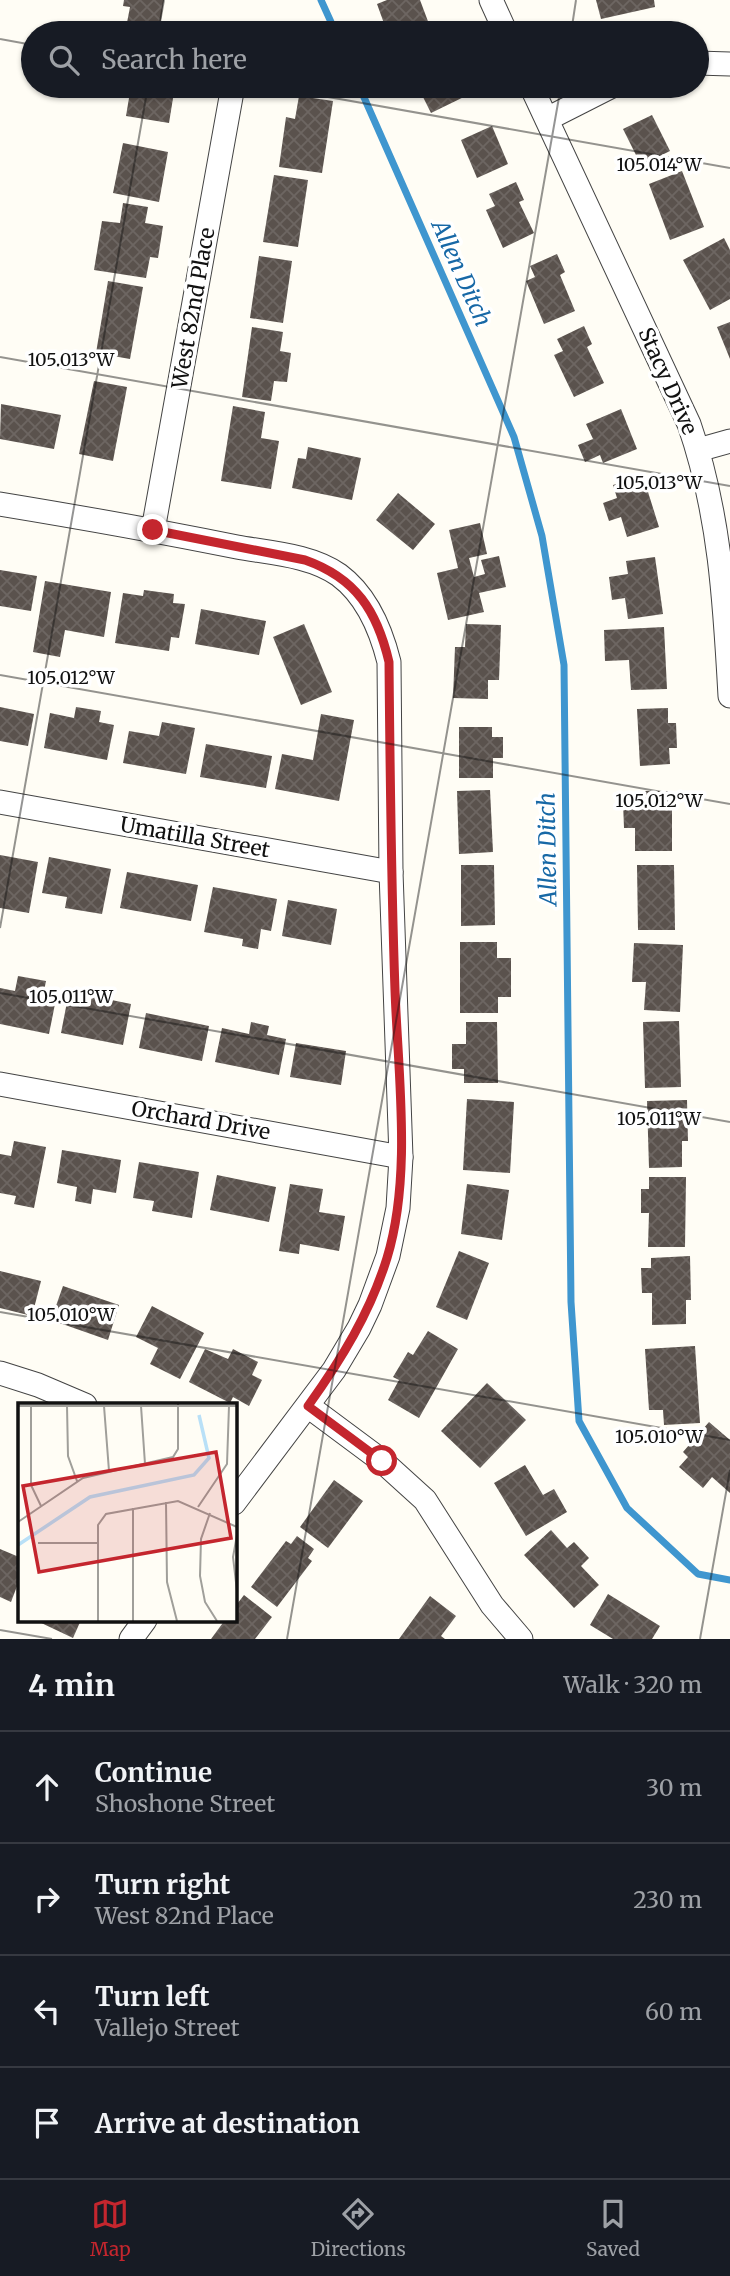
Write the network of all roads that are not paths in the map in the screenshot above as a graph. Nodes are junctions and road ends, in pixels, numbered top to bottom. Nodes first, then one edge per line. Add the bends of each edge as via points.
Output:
1 (491, 0) edge
2 (501, 21) edge
3 (709, 63) edge
4 (730, 64) edge
5 (231, 98) edge
6 (537, 98) edge
7 (588, 98) edge
8 (547, 119) junction
9 (730, 441) edge
10 (698, 450) junction
11 (0, 503) edge
12 (153, 530) junction
13 (730, 696) edge
14 (0, 802) edge
15 (391, 872) junction
16 (0, 1084) edge
17 (401, 1157) junction
18 (0, 1373) edge
19 (80, 1403) edge
20 (308, 1406) junction
21 (236, 1498) edge
22 (144, 1622) edge
23 (131, 1639) edge
24 (521, 1639) edge

1 - 2 street
3 - 4 street
5 - 12 street, West 82nd Place
6 - 8 street, Stacy Drive
7 - 8 street
8 - 10 street, Stacy Drive via 690,424
9 - 10 street
10 - 13 street, Stacy Drive via 719,540
11 - 12 street
12 - 15 street via 305,560 327,568 358,593 384,642 389,662
14 - 15 street, Umatilla Street
15 - 17 street
16 - 17 street, Orchard Drive
17 - 20 street via 395,1220 370,1305
18 - 19 street
20 - 21 street
20 - 24 street via 425,1500 492,1605
22 - 23 street

